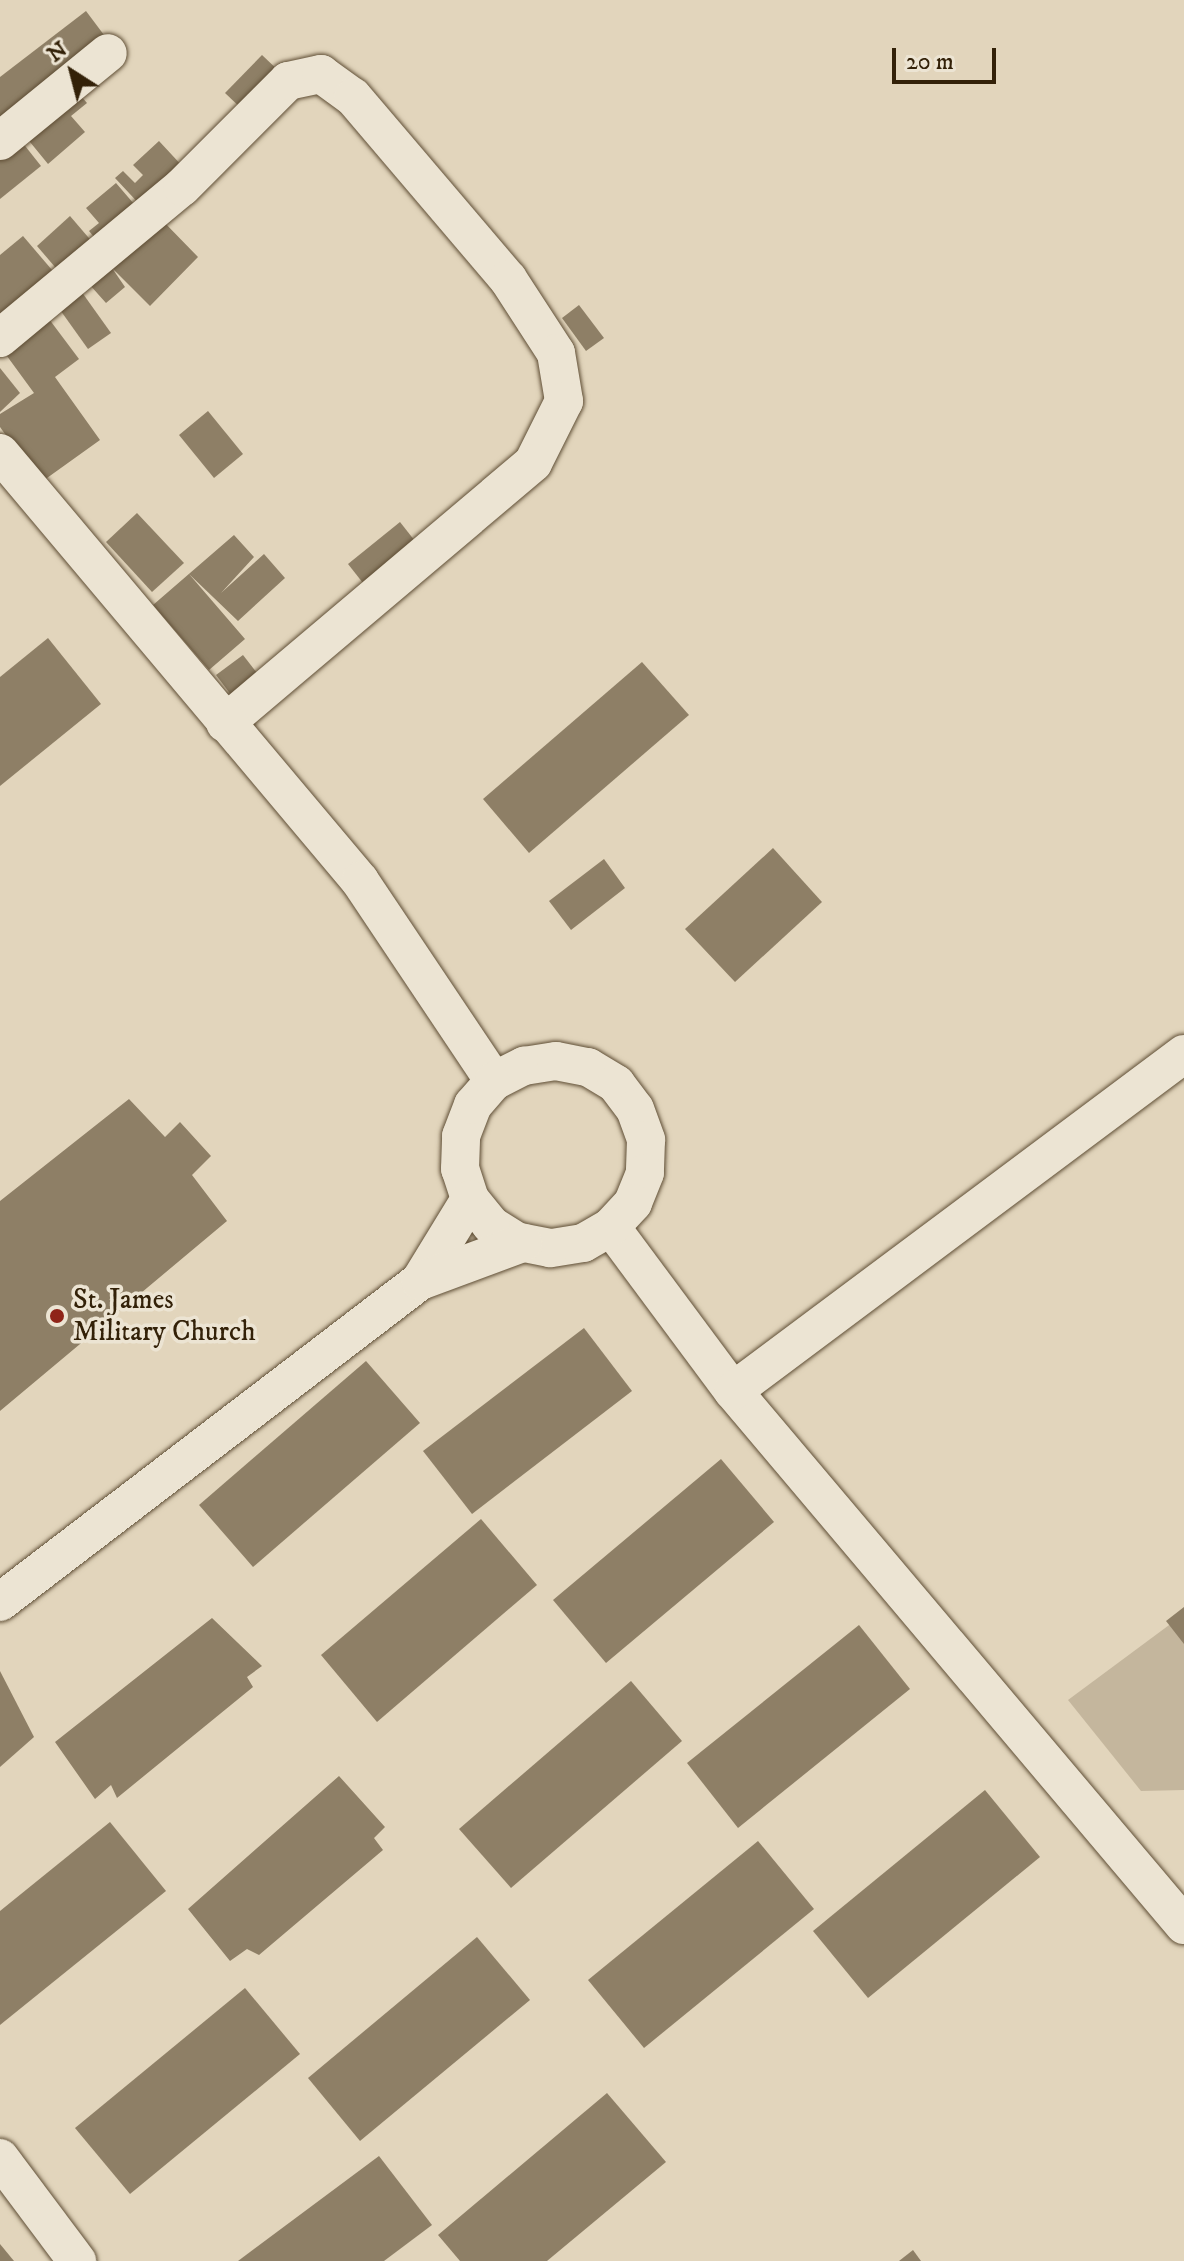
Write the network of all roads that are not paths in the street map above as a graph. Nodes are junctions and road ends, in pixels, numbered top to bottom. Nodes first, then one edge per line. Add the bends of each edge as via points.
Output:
1 (108, 53) dead end
2 (0, 141) edge
3 (0, 338) edge
4 (0, 453) edge
5 (225, 723) junction
6 (1184, 1054) edge
7 (494, 1081) junction
8 (470, 1199) junction
9 (611, 1227) junction
10 (523, 1243) junction
11 (420, 1281) junction
12 (733, 1391) junction
13 (0, 1602) edge
14 (1184, 1925) edge
15 (0, 2158) edge
16 (77, 2261) edge

1 - 2 street
3 - 5 street via 182,187 288,81 321,74 353,97 508,279 556,353 564,401 533,463
4 - 5 street
5 - 7 street via 360,881
6 - 12 street
7 - 8 street via 473,1105 461,1136 460,1169
7 - 9 street via 524,1066 556,1061 588,1067 616,1084 635,1109 642,1130 645,1173 633,1203
8 - 10 street via 491,1225
8 - 11 street
9 - 10 street via 583,1243 550,1248
9 - 12 street
10 - 11 street
11 - 13 street
12 - 14 street
15 - 16 street

